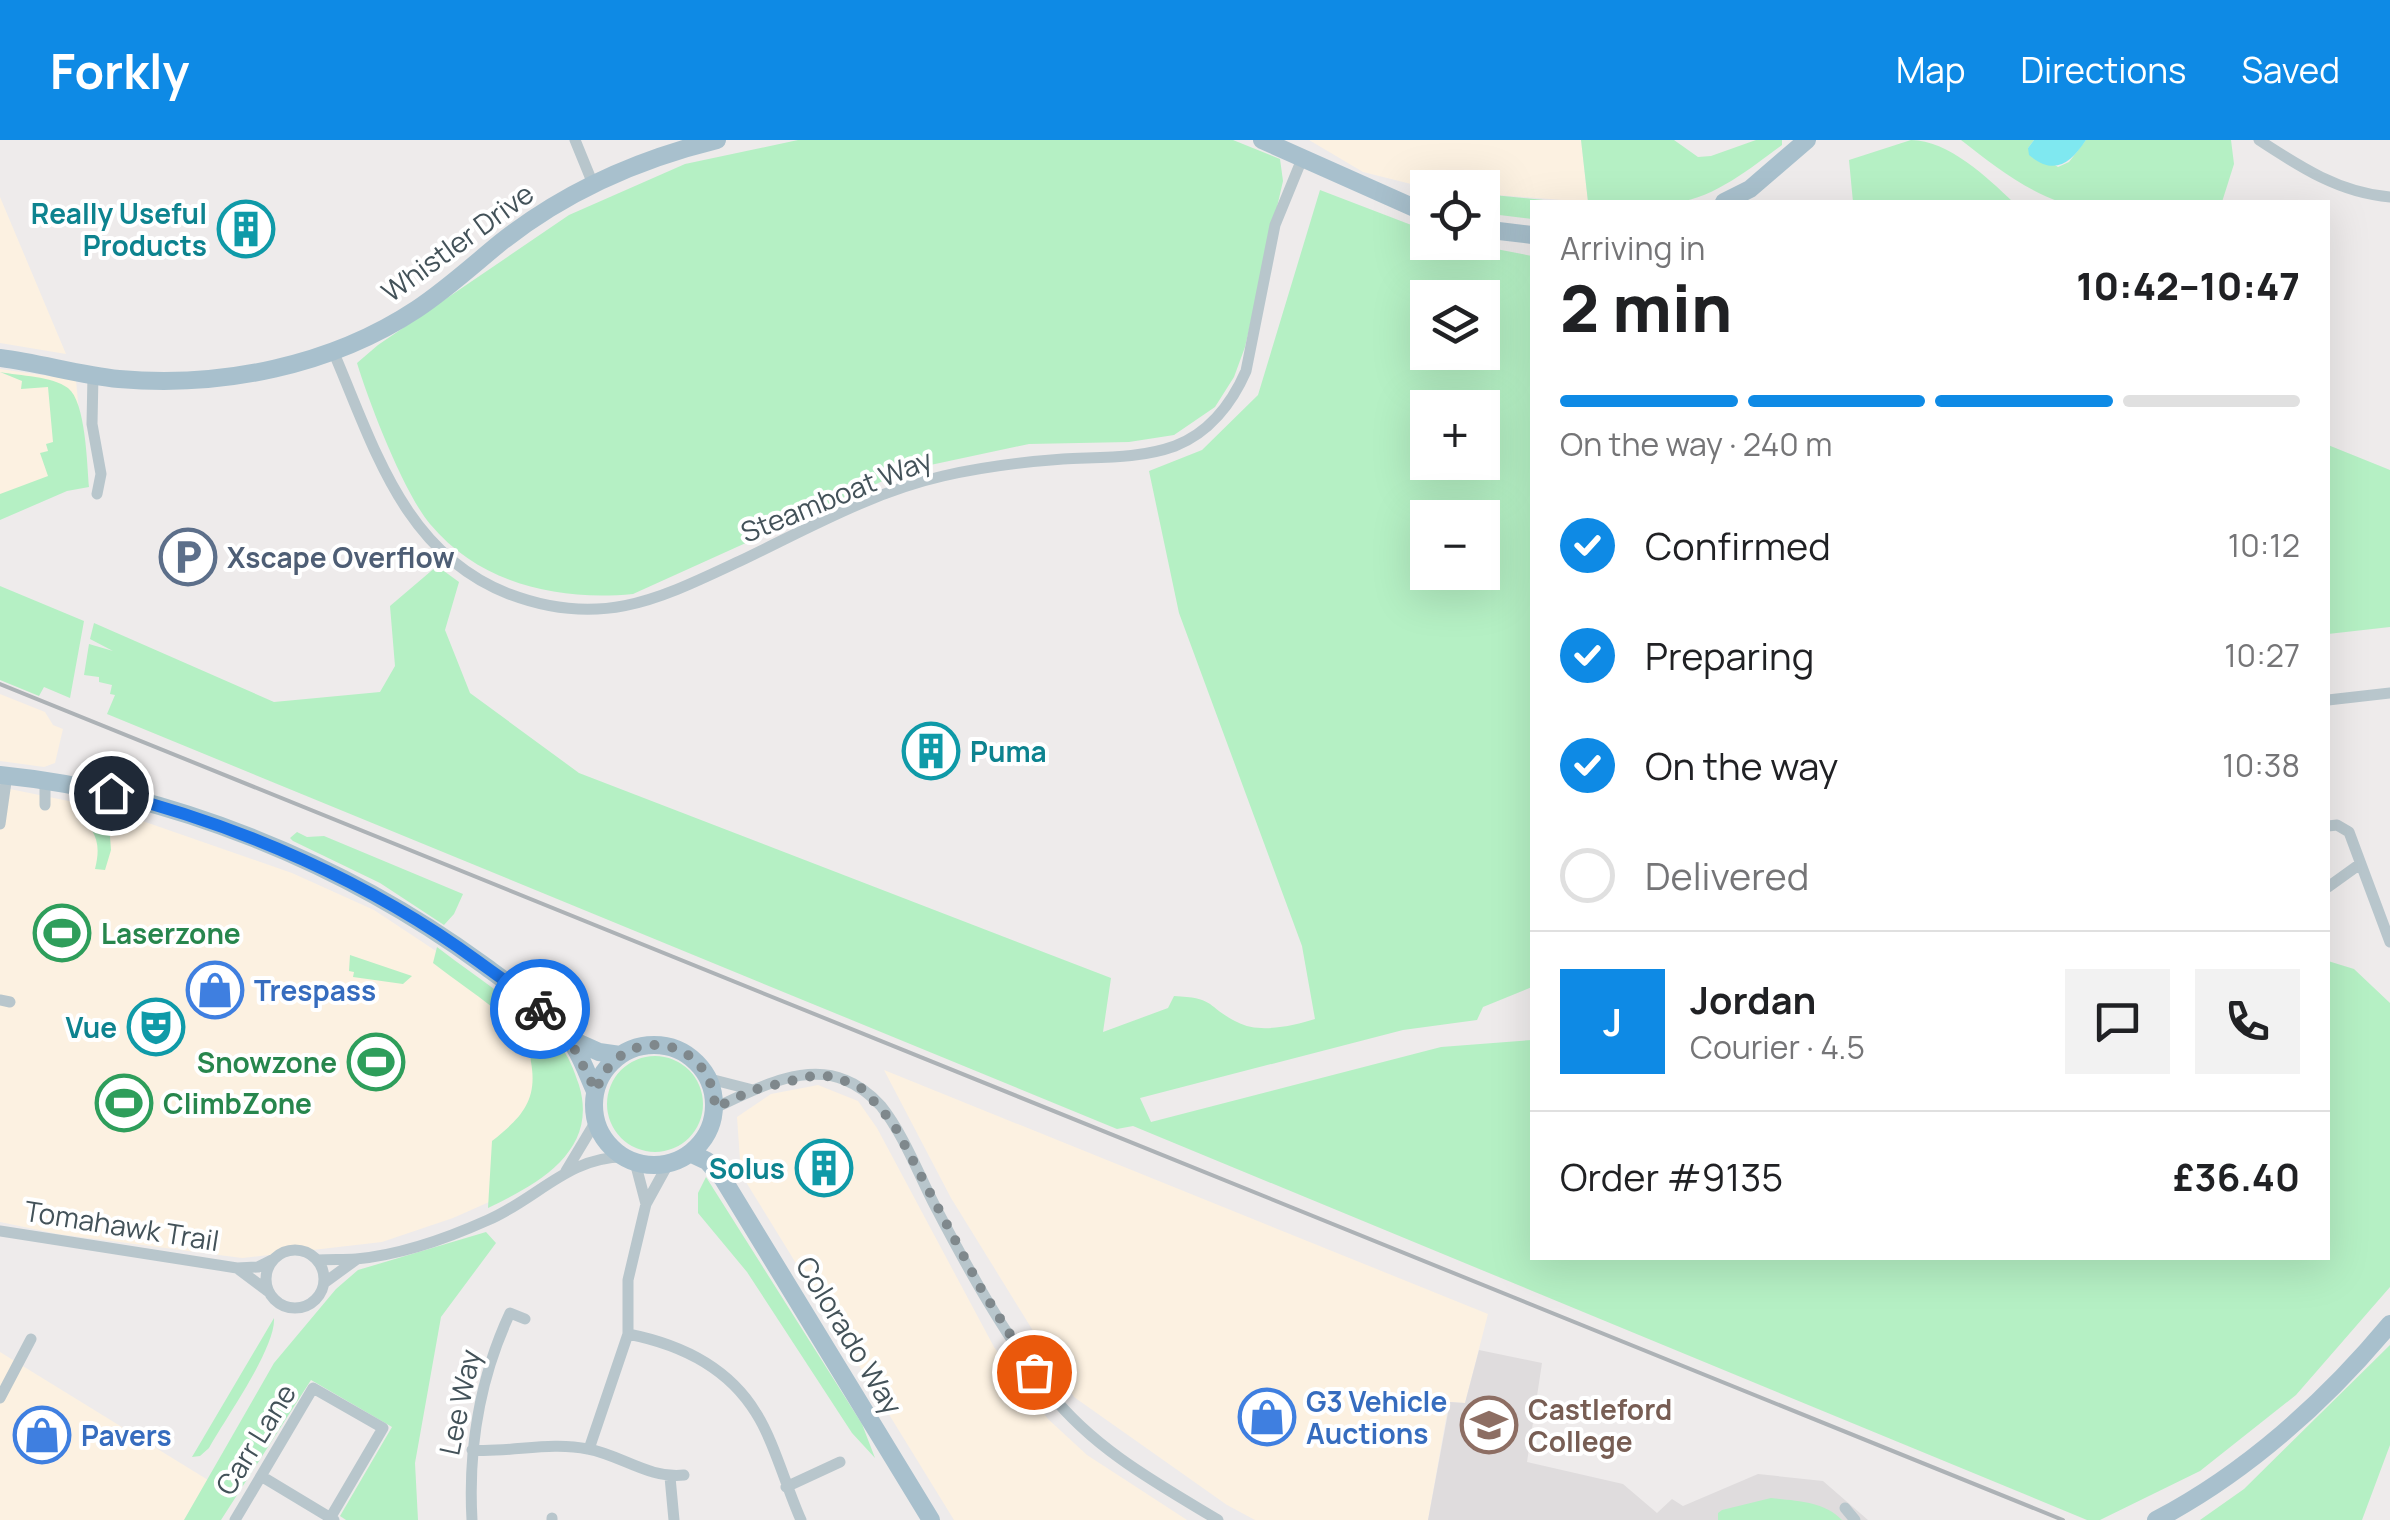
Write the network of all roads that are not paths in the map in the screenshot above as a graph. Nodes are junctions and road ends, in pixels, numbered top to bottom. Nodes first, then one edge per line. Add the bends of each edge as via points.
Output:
1 (575, 140) edge
2 (717, 140) edge
3 (1262, 140) edge
4 (1807, 140) edge
5 (2259, 140) edge
6 (1302, 158) junction
7 (593, 184) junction
8 (2390, 197) edge
9 (1728, 200) edge
10 (1410, 206) edge
11 (1500, 232) edge
12 (1530, 235) edge
13 (333, 351) junction
14 (0, 358) edge
15 (93, 375) junction
16 (97, 494) dead end
17 (2390, 693) edge
18 (2330, 700) edge
19 (4, 775) edge
20 (45, 789) dead end
21 (44, 805) dead end
22 (0, 824) edge
23 (2330, 826) edge
24 (2360, 864) junction
25 (2330, 886) edge
26 (2390, 942) edge
27 (570, 1040) junction
28 (620, 1055) junction
29 (710, 1080) junction
30 (753, 1090) junction
31 (596, 1091) junction
32 (714, 1114) junction
33 (596, 1121) junction
34 (690, 1153) junction
35 (630, 1160) junction
36 (668, 1164) junction
37 (566, 1171) junction
38 (723, 1178) junction
39 (646, 1204) junction
40 (0, 1232) edge
41 (357, 1259) junction
42 (272, 1260) junction
43 (318, 1260) junction
44 (236, 1268) junction
45 (324, 1283) junction
46 (269, 1292) junction
47 (525, 1320) dead end
48 (2390, 1324) edge
49 (628, 1334) junction
50 (31, 1339) dead end
51 (0, 1398) edge
52 (589, 1449) junction
53 (472, 1450) junction
54 (840, 1462) dead end
55 (261, 1476) junction
56 (786, 1487) junction
57 (1845, 1508) dead end
58 (2162, 1517) edge
59 (331, 1519) edge
60 (235, 1520) edge
61 (472, 1520) edge
62 (674, 1520) edge
63 (800, 1520) edge
64 (931, 1520) edge
65 (1218, 1520) edge
66 (1854, 1520) edge

1 - 7 street
2 - 7 main road, Whistler Drive
3 - 6 main road
4 - 9 main road
5 - 8 street via 2322,180
6 - 10 main road
6 - 13 street, Steamboat Way via 1275,225 1246,371 1222,412 1189,439 1131,456 1004,464 939,476 633,605 541,603 486,583 441,552 396,496
7 - 13 main road, Whistler Drive via 526,224 412,312
11 - 12 main road
13 - 15 main road, Whistler Drive via 199,380
14 - 15 main road, Whistler Drive
15 - 16 street
17 - 18 street
19 - 22 street
19 - 27 main road via 169,808 306,861 463,950 532,1001
20 - 21 street
23 - 24 street via 2349,832
24 - 25 street
24 - 26 street
27 - 28 main road
27 - 31 main road
28 - 29 main road via 636,1047 670,1046
28 - 31 main road
29 - 30 street
29 - 32 main road
30 - 32 street
30 - 65 street via 821,1074 871,1096 893,1123 989,1302 1052,1396 1117,1457
31 - 33 main road
32 - 34 main road
32 - 38 main road, Colorado Way
33 - 35 main road via 610,1145
33 - 37 street, Tomahawk Trail
34 - 36 main road
34 - 38 main road, Colorado Way
35 - 36 main road
35 - 37 street, Tomahawk Trail via 597,1158
35 - 39 street
36 - 39 street
37 - 41 street, Tomahawk Trail via 494,1218 445,1238
38 - 64 main road, Colorado Way
39 - 49 street via 628,1280
40 - 44 street, Tomahawk Trail
41 - 43 street, Tomahawk Trail
41 - 45 street, Tomahawk Trail
42 - 43 street, Tomahawk Trail via 291,1249
42 - 44 street, Tomahawk Trail
42 - 46 street
43 - 45 street
44 - 46 street, Tomahawk Trail
45 - 46 street, Tomahawk Trail via 315,1300 301,1307 277,1302
47 - 53 street, Lee Way via 510,1313 493,1350
48 - 58 main road via 2352,1370 2289,1426 2239,1468
49 - 52 street
49 - 56 street via 694,1355 730,1381 756,1413
50 - 51 street
52 - 53 street
52 - 62 street via 677,1476
53 - 61 street, Lee Way
54 - 56 street
55 - 59 street
55 - 59 street, Carr Lane via 313,1388 383,1428
55 - 60 street, Carr Lane
56 - 63 street
57 - 66 street

